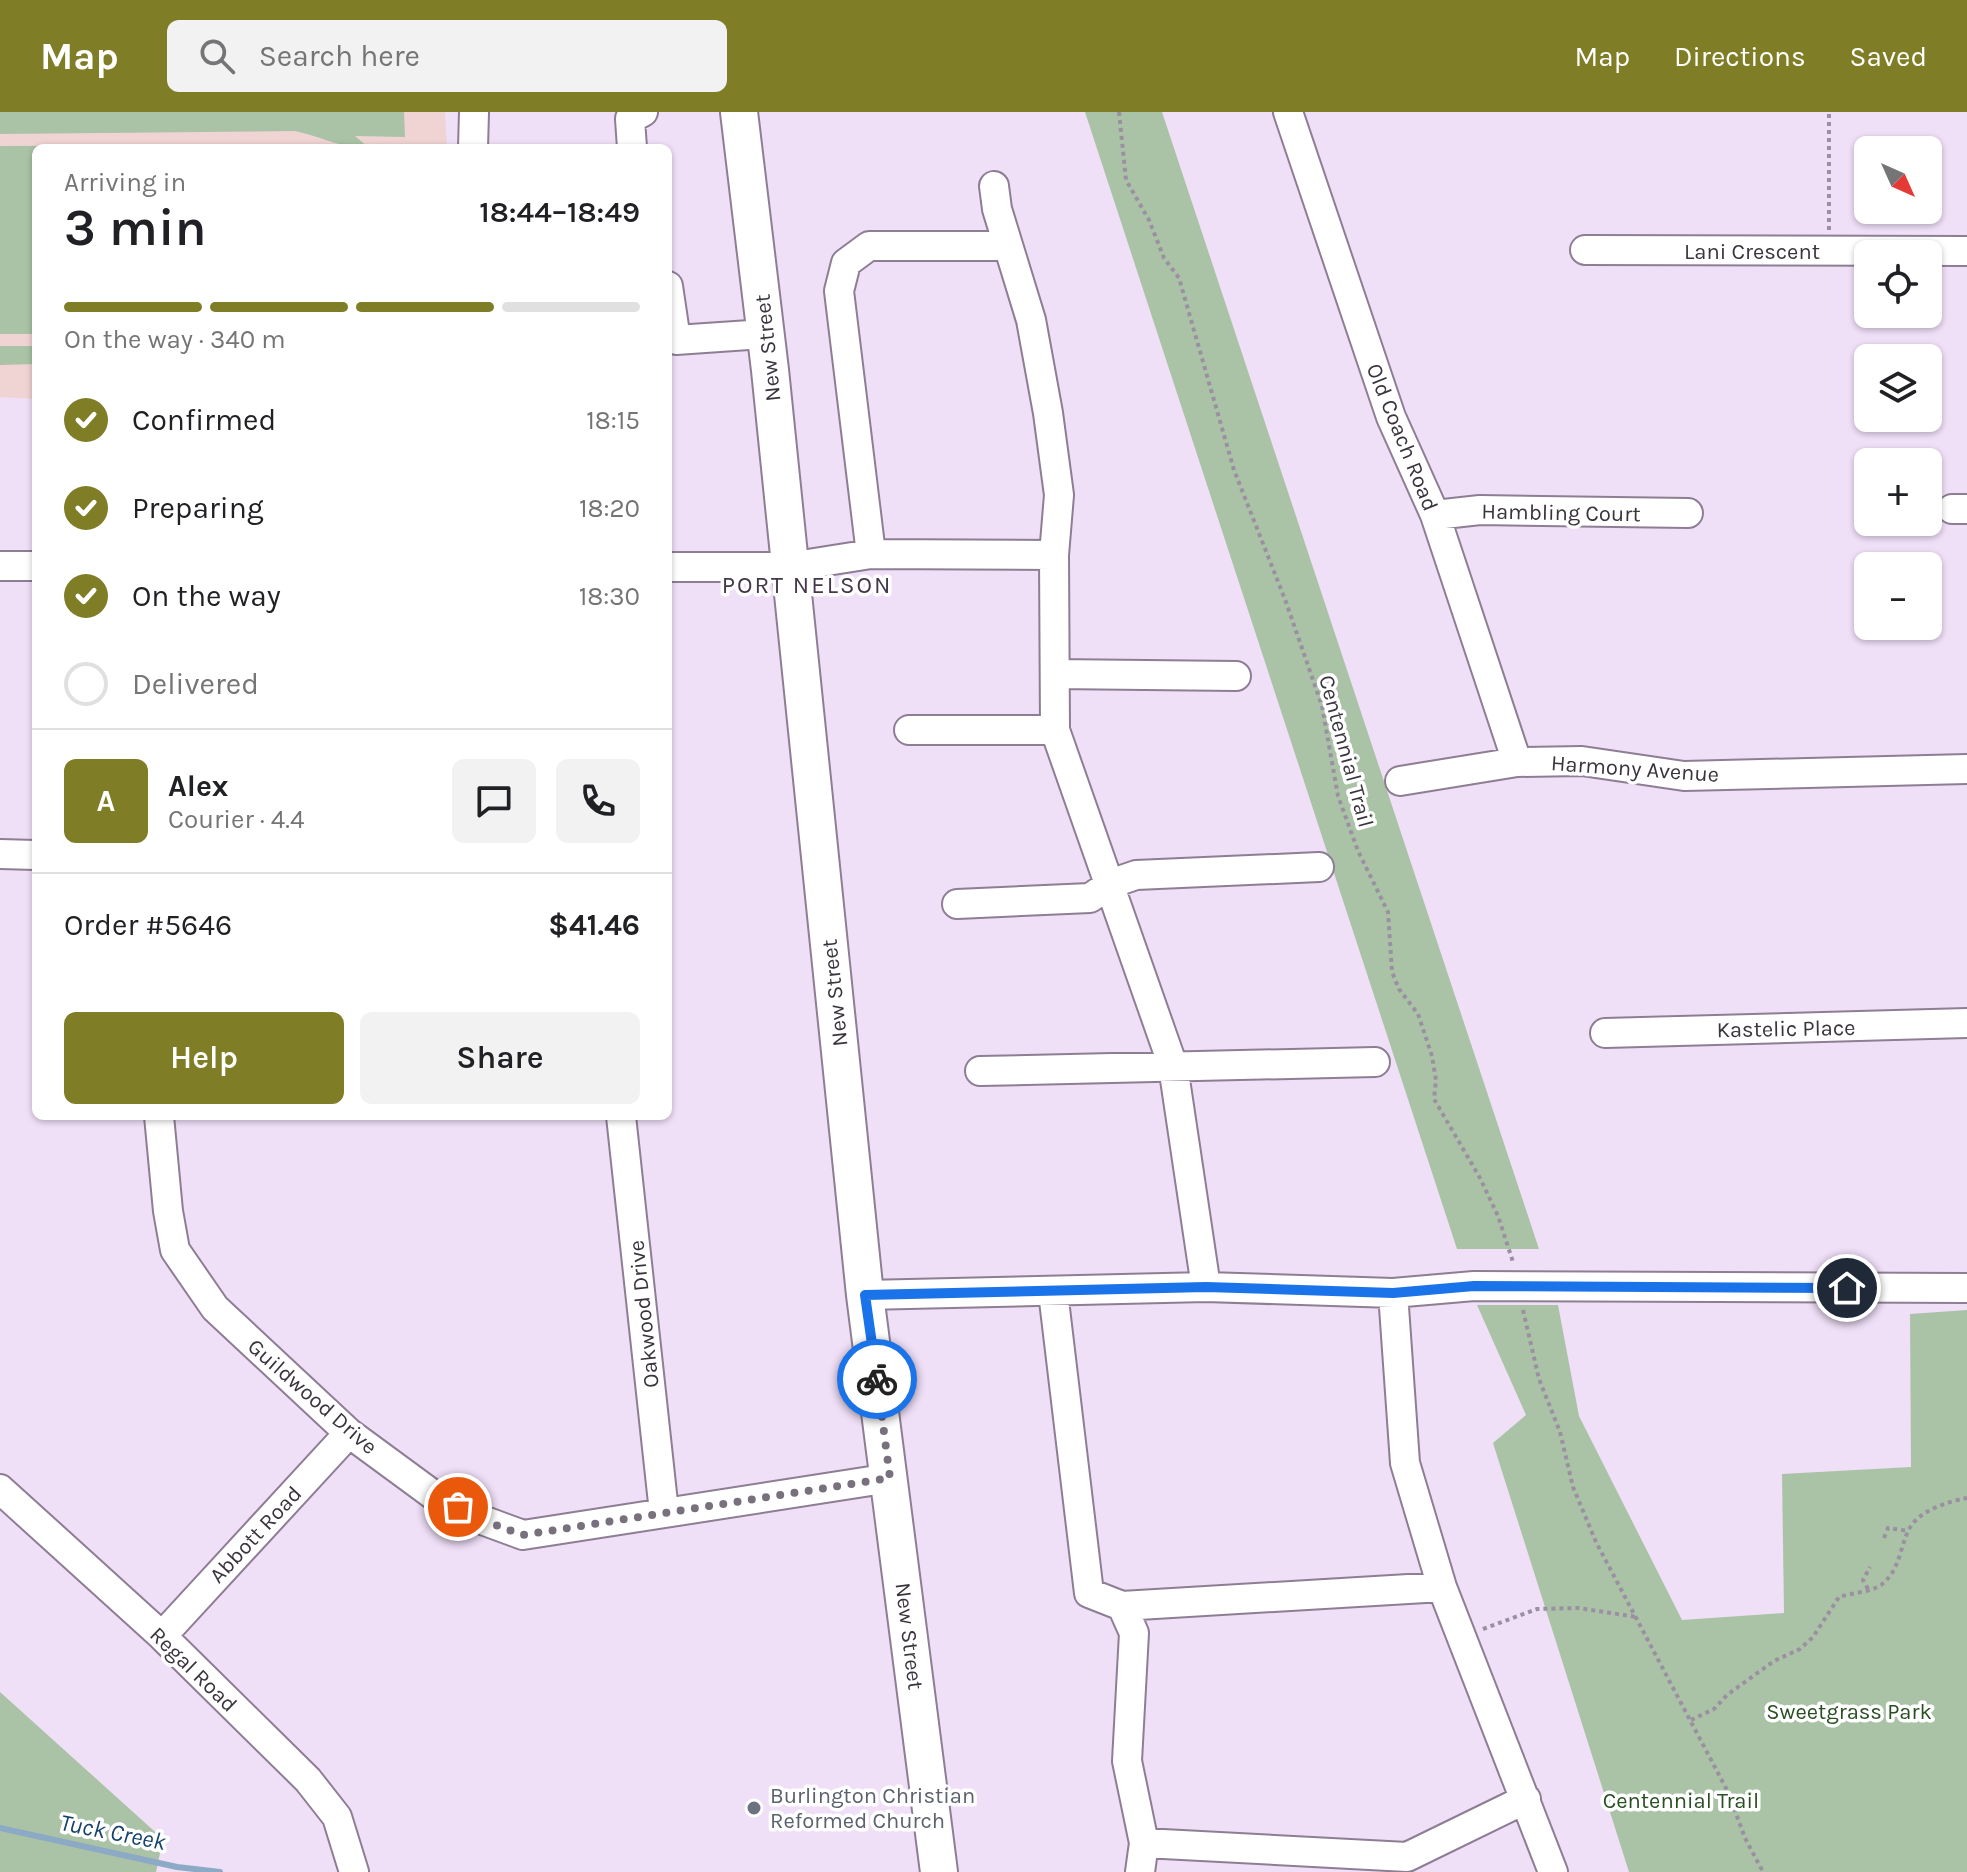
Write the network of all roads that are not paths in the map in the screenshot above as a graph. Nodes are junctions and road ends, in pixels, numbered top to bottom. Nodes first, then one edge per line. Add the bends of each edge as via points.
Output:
1 (474, 112) edge
2 (643, 112) edge
3 (739, 112) edge
4 (1288, 112) edge
5 (473, 144) edge
6 (632, 144) edge
7 (994, 186) dead end
8 (1008, 246) junction
9 (1585, 250) dead end
10 (1967, 251) edge
11 (672, 313) edge
12 (765, 334) junction
13 (1688, 513) dead end
14 (1435, 515) junction
15 (871, 554) junction
16 (1054, 555) junction
17 (0, 566) edge
18 (32, 566) edge
19 (672, 567) edge
20 (789, 567) junction
21 (1055, 674) junction
22 (1236, 676) dead end
23 (909, 730) dead end
24 (1055, 730) junction
25 (1517, 762) junction
26 (1967, 769) edge
27 (1400, 781) dead end
28 (0, 854) edge
29 (32, 855) edge
30 (1319, 867) dead end
31 (1110, 884) junction
32 (957, 904) dead end
33 (1967, 1023) edge
34 (1605, 1033) dead end
35 (1375, 1062) dead end
36 (1173, 1066) junction
37 (980, 1071) dead end
38 (159, 1120) edge
39 (621, 1120) edge
40 (1206, 1287) junction
41 (1967, 1288) edge
42 (1053, 1292) junction
43 (1393, 1293) junction
44 (865, 1295) junction
45 (349, 1433) junction
46 (890, 1478) junction
47 (0, 1489) edge
48 (664, 1512) junction
49 (1442, 1587) junction
50 (1122, 1606) junction
51 (162, 1636) junction
52 (1526, 1799) junction
53 (1144, 1843) junction
54 (354, 1872) edge
55 (939, 1872) edge
56 (1140, 1872) edge
57 (1553, 1872) edge

1 - 5 street
2 - 6 street via 630,119
3 - 12 main road, New Street
4 - 14 street, Old Coach Road via 1391,417
7 - 8 street
8 - 15 street via 869,246 846,263 839,291
8 - 16 street via 1031,320 1048,413 1059,495
9 - 10 street, Lani Crescent
11 - 12 street via 676,340
12 - 20 main road, New Street
13 - 14 street, Hambling Court via 1480,510
14 - 25 street, Old Coach Road
15 - 16 street
15 - 20 street
16 - 21 street
17 - 18 street
19 - 20 street
20 - 44 main road, New Street
21 - 22 street
21 - 24 street
23 - 24 street
24 - 31 street
25 - 26 street, Harmony Avenue via 1582,761 1684,776
25 - 27 street, Harmony Avenue
28 - 29 street
30 - 31 street via 1136,875
31 - 32 street via 1090,898
31 - 36 street
33 - 34 street, Kastelic Place
35 - 36 street
36 - 37 street
36 - 40 street
38 - 45 street, Guildwood Drive via 175,1250 215,1308
39 - 48 street, Oakwood Drive
40 - 42 street
40 - 43 street
41 - 43 street via 1474,1286
42 - 44 street
42 - 50 street via 1089,1593
43 - 49 street via 1405,1463
44 - 46 main road, New Street
45 - 48 street, Guildwood Drive via 432,1494 523,1535
45 - 51 street, Abbott Road
46 - 48 street, Guildwood Drive
46 - 55 main road, New Street
47 - 51 street, Regal Road
49 - 50 street
49 - 52 street
50 - 53 street via 1134,1633 1127,1761
51 - 54 street, Regal Road via 308,1780 337,1817
52 - 53 street via 1407,1857
52 - 57 street
53 - 56 street

